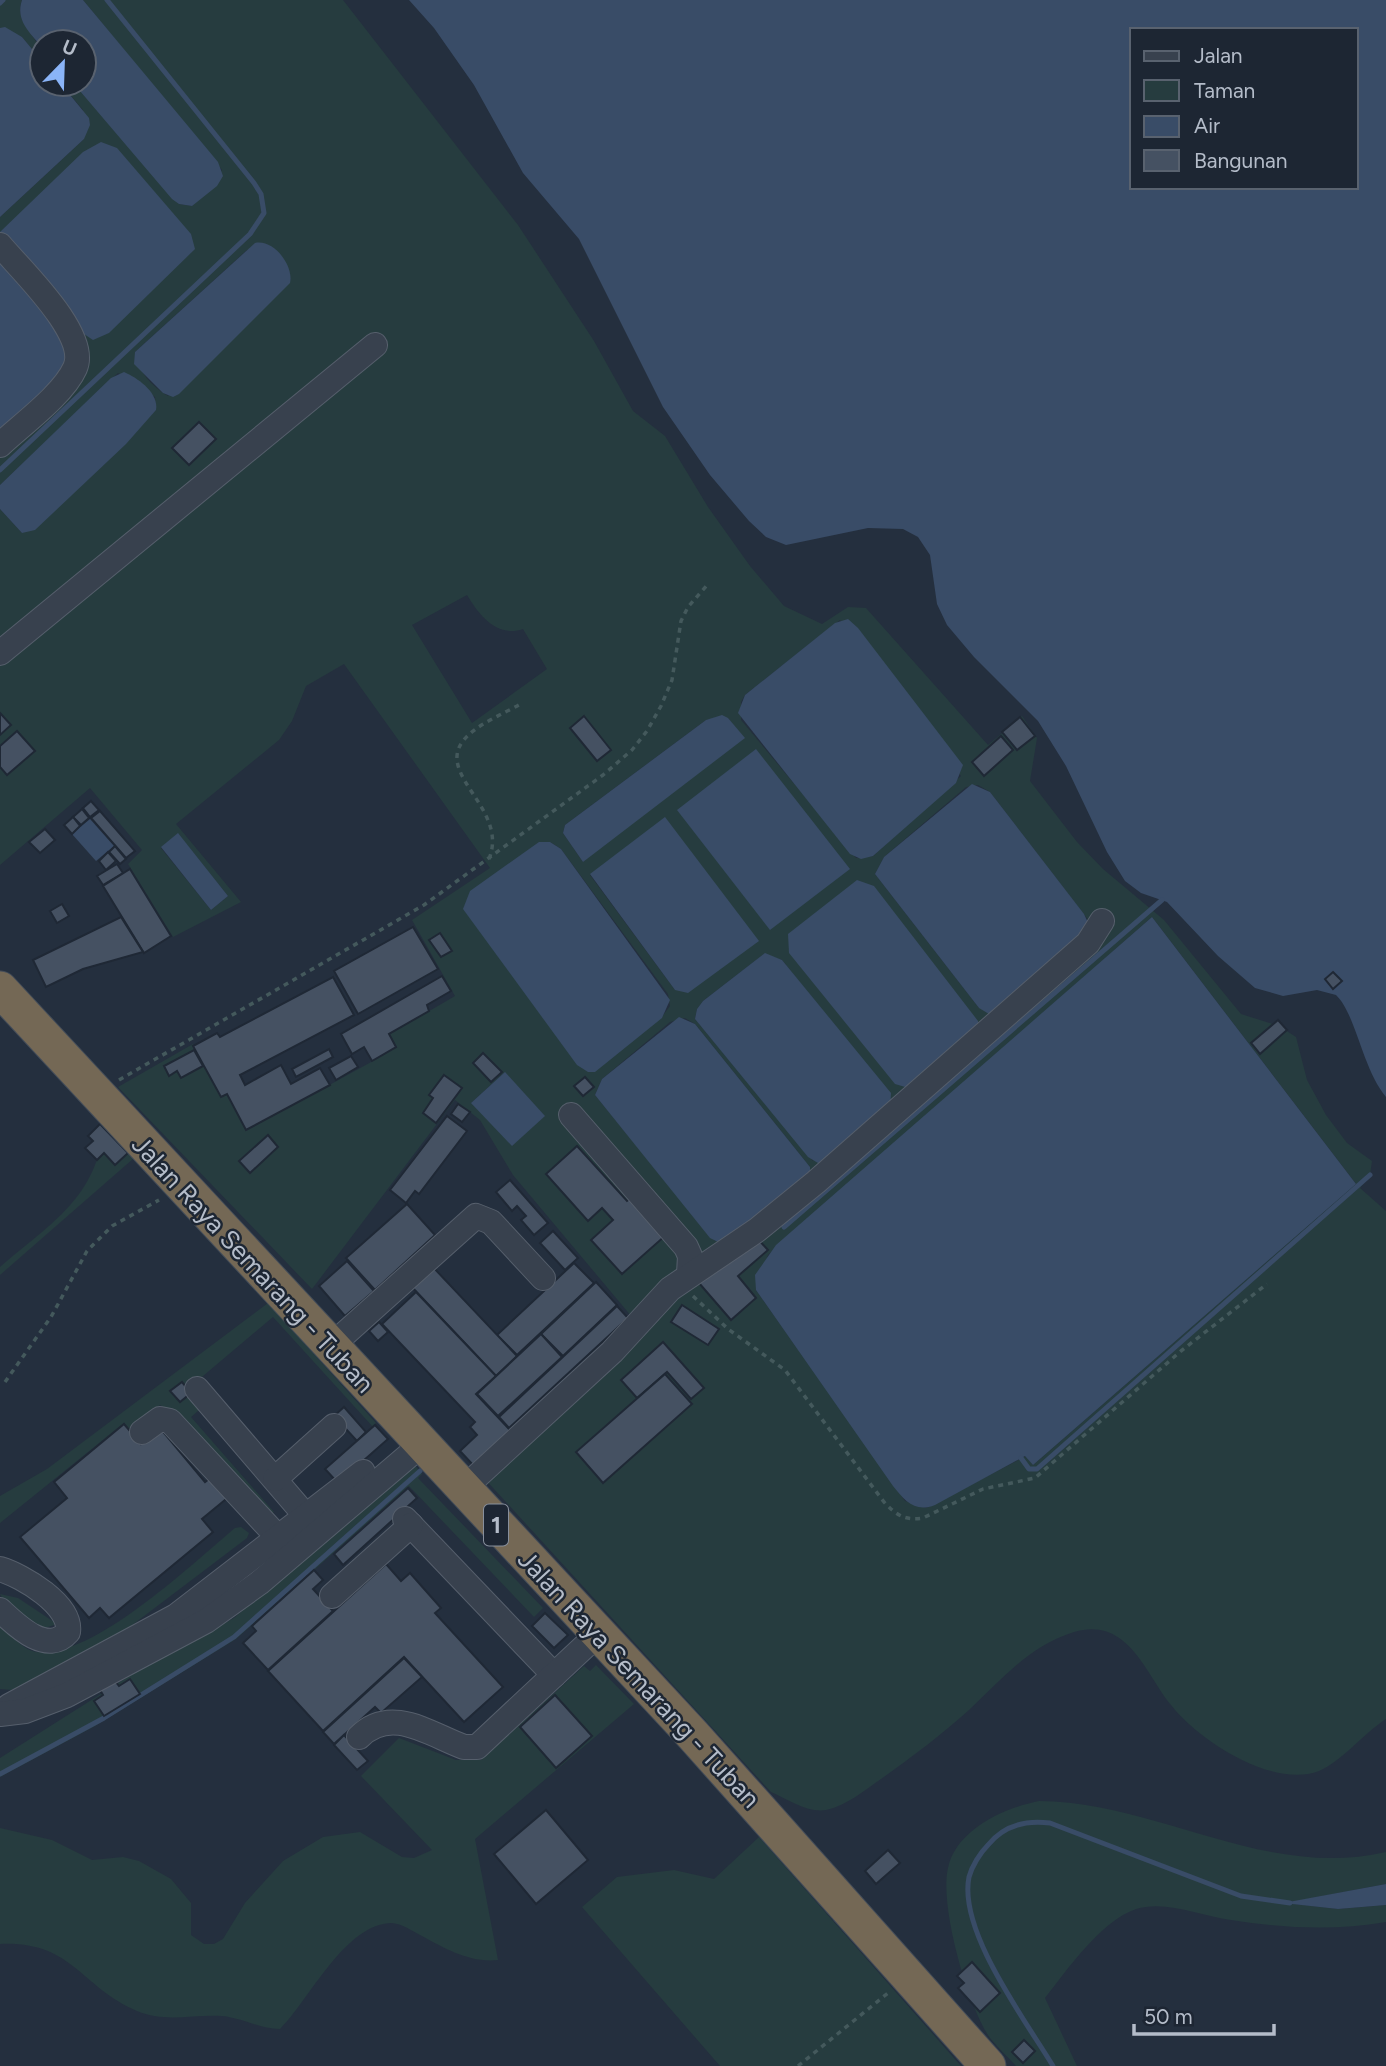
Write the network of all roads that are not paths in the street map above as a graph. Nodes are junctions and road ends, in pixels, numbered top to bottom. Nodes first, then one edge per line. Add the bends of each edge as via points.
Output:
1 (0, 245) edge
2 (375, 345) dead end
3 (0, 445) edge
4 (0, 653) edge
5 (1102, 921) dead end
6 (5, 1003) edge
7 (571, 1115) dead end
8 (689, 1274) junction
9 (543, 1278) dead end
10 (331, 1347) junction
11 (197, 1389) dead end
12 (334, 1426) dead end
13 (142, 1432) dead end
14 (416, 1439) junction
15 (275, 1479) junction
16 (462, 1490) junction
17 (313, 1524) junction
18 (286, 1546) junction
19 (0, 1569) edge
20 (332, 1596) dead end
21 (0, 1610) edge
22 (599, 1633) junction
23 (554, 1675) junction
24 (0, 1713) edge
25 (359, 1737) dead end
26 (988, 2066) edge

1 - 3 lane via 69,328 77,352 73,372 62,386
2 - 4 lane
5 - 8 lane via 1088,943 816,1182 757,1230
6 - 10 highway, Jalan Raya Semarang - Tuban / 1 via 96,1093
7 - 8 lane via 686,1247
8 - 16 lane
9 - 10 lane via 491,1222 476,1216
10 - 14 highway, Jalan Raya Semarang - Tuban / 1
11 - 15 lane
12 - 15 lane
13 - 18 lane via 160,1419 170,1421
14 - 16 highway, Jalan Raya Semarang - Tuban / 1
14 - 17 lane
15 - 17 lane
16 - 22 highway, Jalan Raya Semarang - Tuban / 1
17 - 18 lane
18 - 24 lane via 149,1633 26,1695
19 - 21 lane via 42,1592 65,1614 68,1632 52,1640 34,1637
20 - 23 lane via 408,1522
22 - 23 lane
22 - 26 highway, Jalan Raya Semarang - Tuban / 1
23 - 25 lane via 477,1747 464,1747 393,1721 378,1722

